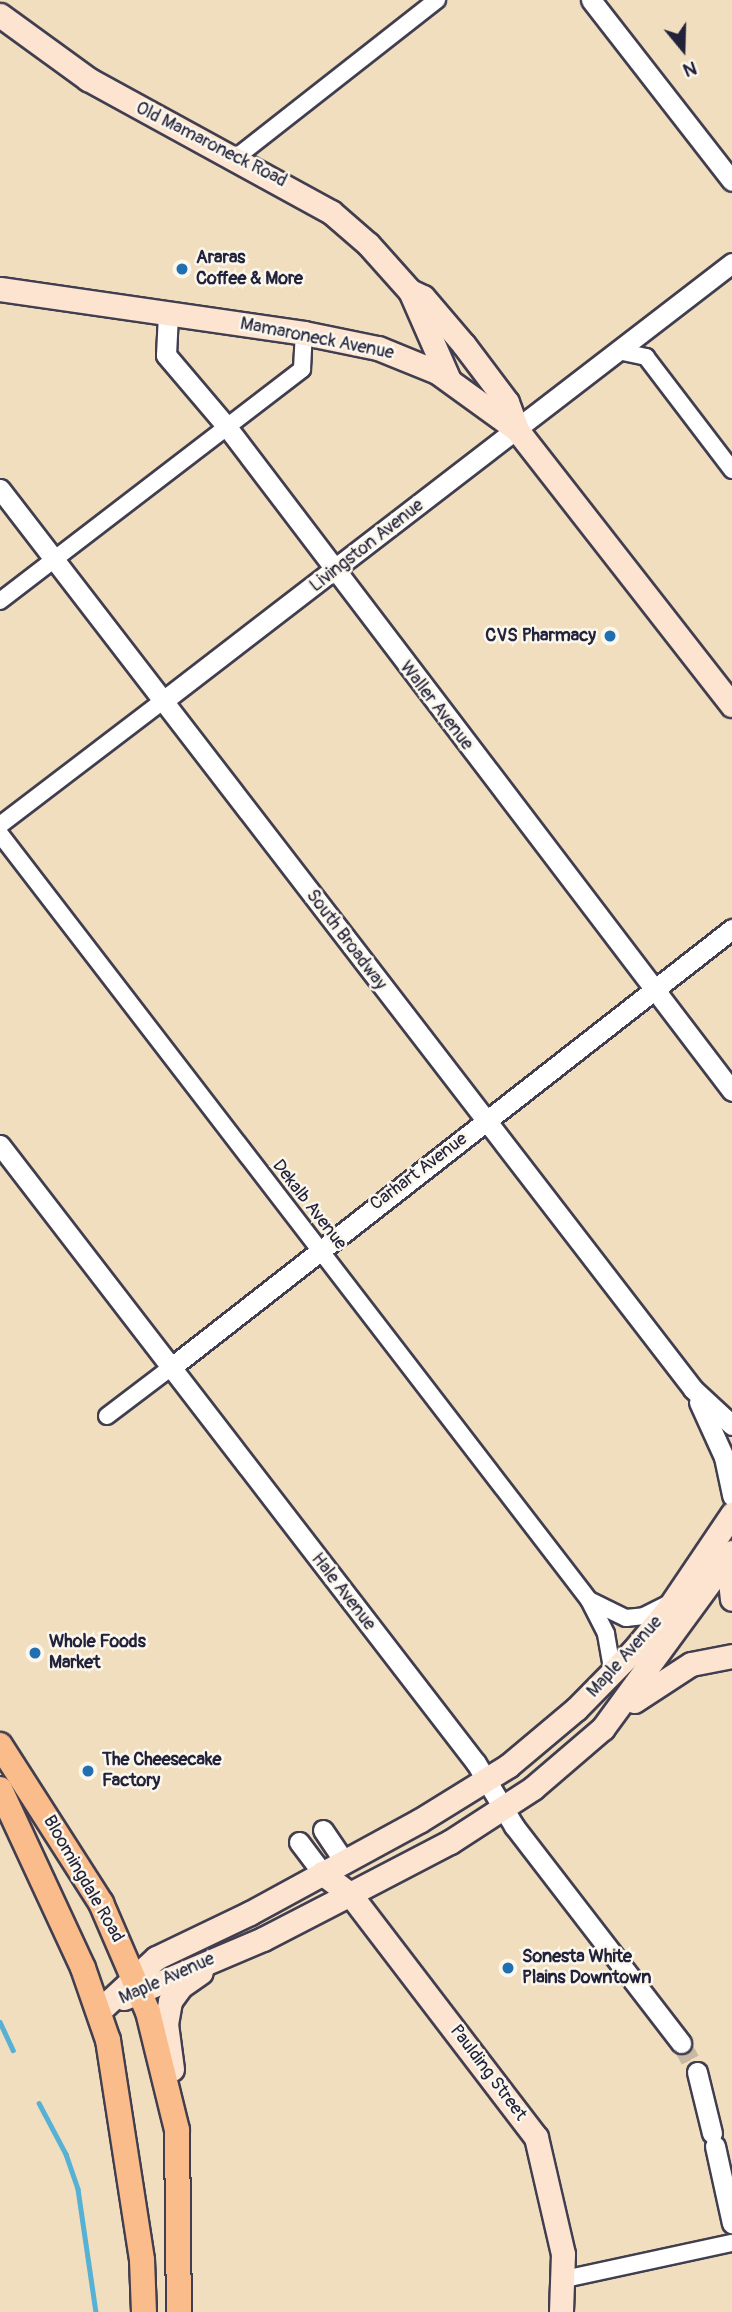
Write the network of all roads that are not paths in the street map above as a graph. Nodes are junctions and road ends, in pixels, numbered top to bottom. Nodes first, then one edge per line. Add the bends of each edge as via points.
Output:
1 (437, 0) edge
2 (592, 0) edge
3 (0, 15) edge
4 (234, 159) junction
5 (732, 181) edge
6 (732, 263) edge
7 (0, 289) edge
8 (410, 291) junction
9 (168, 314) junction
10 (304, 333) junction
11 (618, 351) junction
12 (449, 380) junction
13 (227, 427) junction
14 (517, 430) junction
15 (732, 470) edge
16 (0, 489) edge
17 (53, 560) junction
18 (333, 572) junction
19 (0, 601) edge
20 (163, 701) junction
21 (732, 705) edge
22 (0, 825) edge
23 (0, 835) edge
24 (732, 929) edge
25 (655, 989) junction
26 (732, 1091) edge
27 (485, 1122) junction
28 (0, 1145) edge
29 (319, 1249) junction
30 (169, 1369) junction
31 (693, 1390) junction
32 (107, 1416) dead end
33 (732, 1425) edge
34 (732, 1496) edge
35 (732, 1514) edge
36 (732, 1527) edge
37 (729, 1557) edge
38 (732, 1599) edge
39 (589, 1600) junction
40 (673, 1601) junction
41 (732, 1656) edge
42 (613, 1672) junction
43 (603, 1728) junction
44 (0, 1745) edge
45 (486, 1781) junction
46 (0, 1789) edge
47 (503, 1808) junction
48 (323, 1830) dead end
49 (299, 1842) dead end
50 (343, 1860) junction
51 (322, 1873) junction
52 (350, 1894) junction
53 (263, 1939) junction
54 (137, 1983) junction
55 (99, 2011) junction
56 (681, 2043) tunnel mouth
57 (697, 2072) tunnel mouth
58 (177, 2130) junction
59 (124, 2149) junction
60 (732, 2223) edge
61 (732, 2243) edge
62 (565, 2280) junction
63 (131, 2312) edge
64 (144, 2312) edge
65 (179, 2312) edge
66 (561, 2312) edge
67 (575, 2312) edge

1 - 4 street
2 - 5 street
3 - 4 main road, Old Mamaroneck Road via 88,79
4 - 8 main road, Old Mamaroneck Road via 331,212 368,244
6 - 11 street, Livingston Avenue
7 - 9 main road, Mamaroneck Avenue
8 - 12 main road, Old Mamaroneck Road
8 - 14 main road, Old Mamaroneck Road via 423,297 464,345 507,402
9 - 10 main road, Mamaroneck Avenue
9 - 13 street, Waller Avenue via 166,355
10 - 12 main road, Mamaroneck Avenue via 387,351
10 - 13 street via 302,369
11 - 14 street, Livingston Avenue
11 - 15 street via 646,357
12 - 14 main road, Mamaroneck Avenue
13 - 17 street
13 - 18 street, Waller Avenue
14 - 18 street, Livingston Avenue
14 - 21 main road, Mamaroneck Avenue
16 - 17 street, South Broadway
17 - 19 street
17 - 20 street, South Broadway
18 - 20 street, Livingston Avenue
18 - 25 street, Waller Avenue
20 - 22 street, Livingston Avenue
20 - 27 street, South Broadway
23 - 29 street, Dekalb Avenue
24 - 25 street, Carhart Avenue
25 - 26 street, Waller Avenue
25 - 27 street, Carhart Avenue
27 - 29 street, Carhart Avenue
27 - 31 street, South Broadway
28 - 30 street, Hale Avenue
29 - 30 street, Carhart Avenue
29 - 39 street, Dekalb Avenue
30 - 32 street, Carhart Avenue
30 - 45 street, Hale Avenue
31 - 33 street, South Broadway
31 - 34 street, South Broadway via 724,1457
35 - 40 main road, Maple Avenue
36 - 37 main road
37 - 38 main road
37 - 43 main road, Maple Avenue
39 - 40 street, Dekalb Avenue via 626,1618 644,1616
39 - 42 street, Dekalb Avenue via 606,1634
40 - 42 main road, Maple Avenue
41 - 43 main road via 709,1658 666,1676
42 - 45 main road, Maple Avenue via 576,1709
43 - 47 main road, Maple Avenue
44 - 54 main road, Bloomingdale Road via 87,1879
45 - 47 street, Hale Avenue
45 - 50 main road, Maple Avenue
46 - 55 main road, Bloomingdale Road
47 - 52 main road, Maple Avenue
47 - 56 street, Hale Avenue
48 - 50 street, Paulding Street
49 - 51 street, Paulding Street
50 - 51 main road, Maple Avenue
50 - 52 main road, Paulding Street
51 - 52 main road, Paulding Street
51 - 54 main road, Maple Avenue via 156,1958
52 - 53 main road, Maple Avenue
52 - 62 main road, Paulding Street via 531,2129 555,2209
53 - 54 main road, Maple Avenue
53 - 58 main road via 196,1974 170,2001 167,2032
54 - 55 main road, Maple Avenue
54 - 58 main road, Bloomingdale Road
55 - 59 main road, Bloomingdale Road via 118,2088
57 - 60 street
58 - 65 main road, Bloomingdale Road
59 - 63 main road
59 - 64 main road, Bloomingdale Road via 142,2260
61 - 62 street
62 - 66 main road, Paulding Street
62 - 67 main road, Paulding Street

